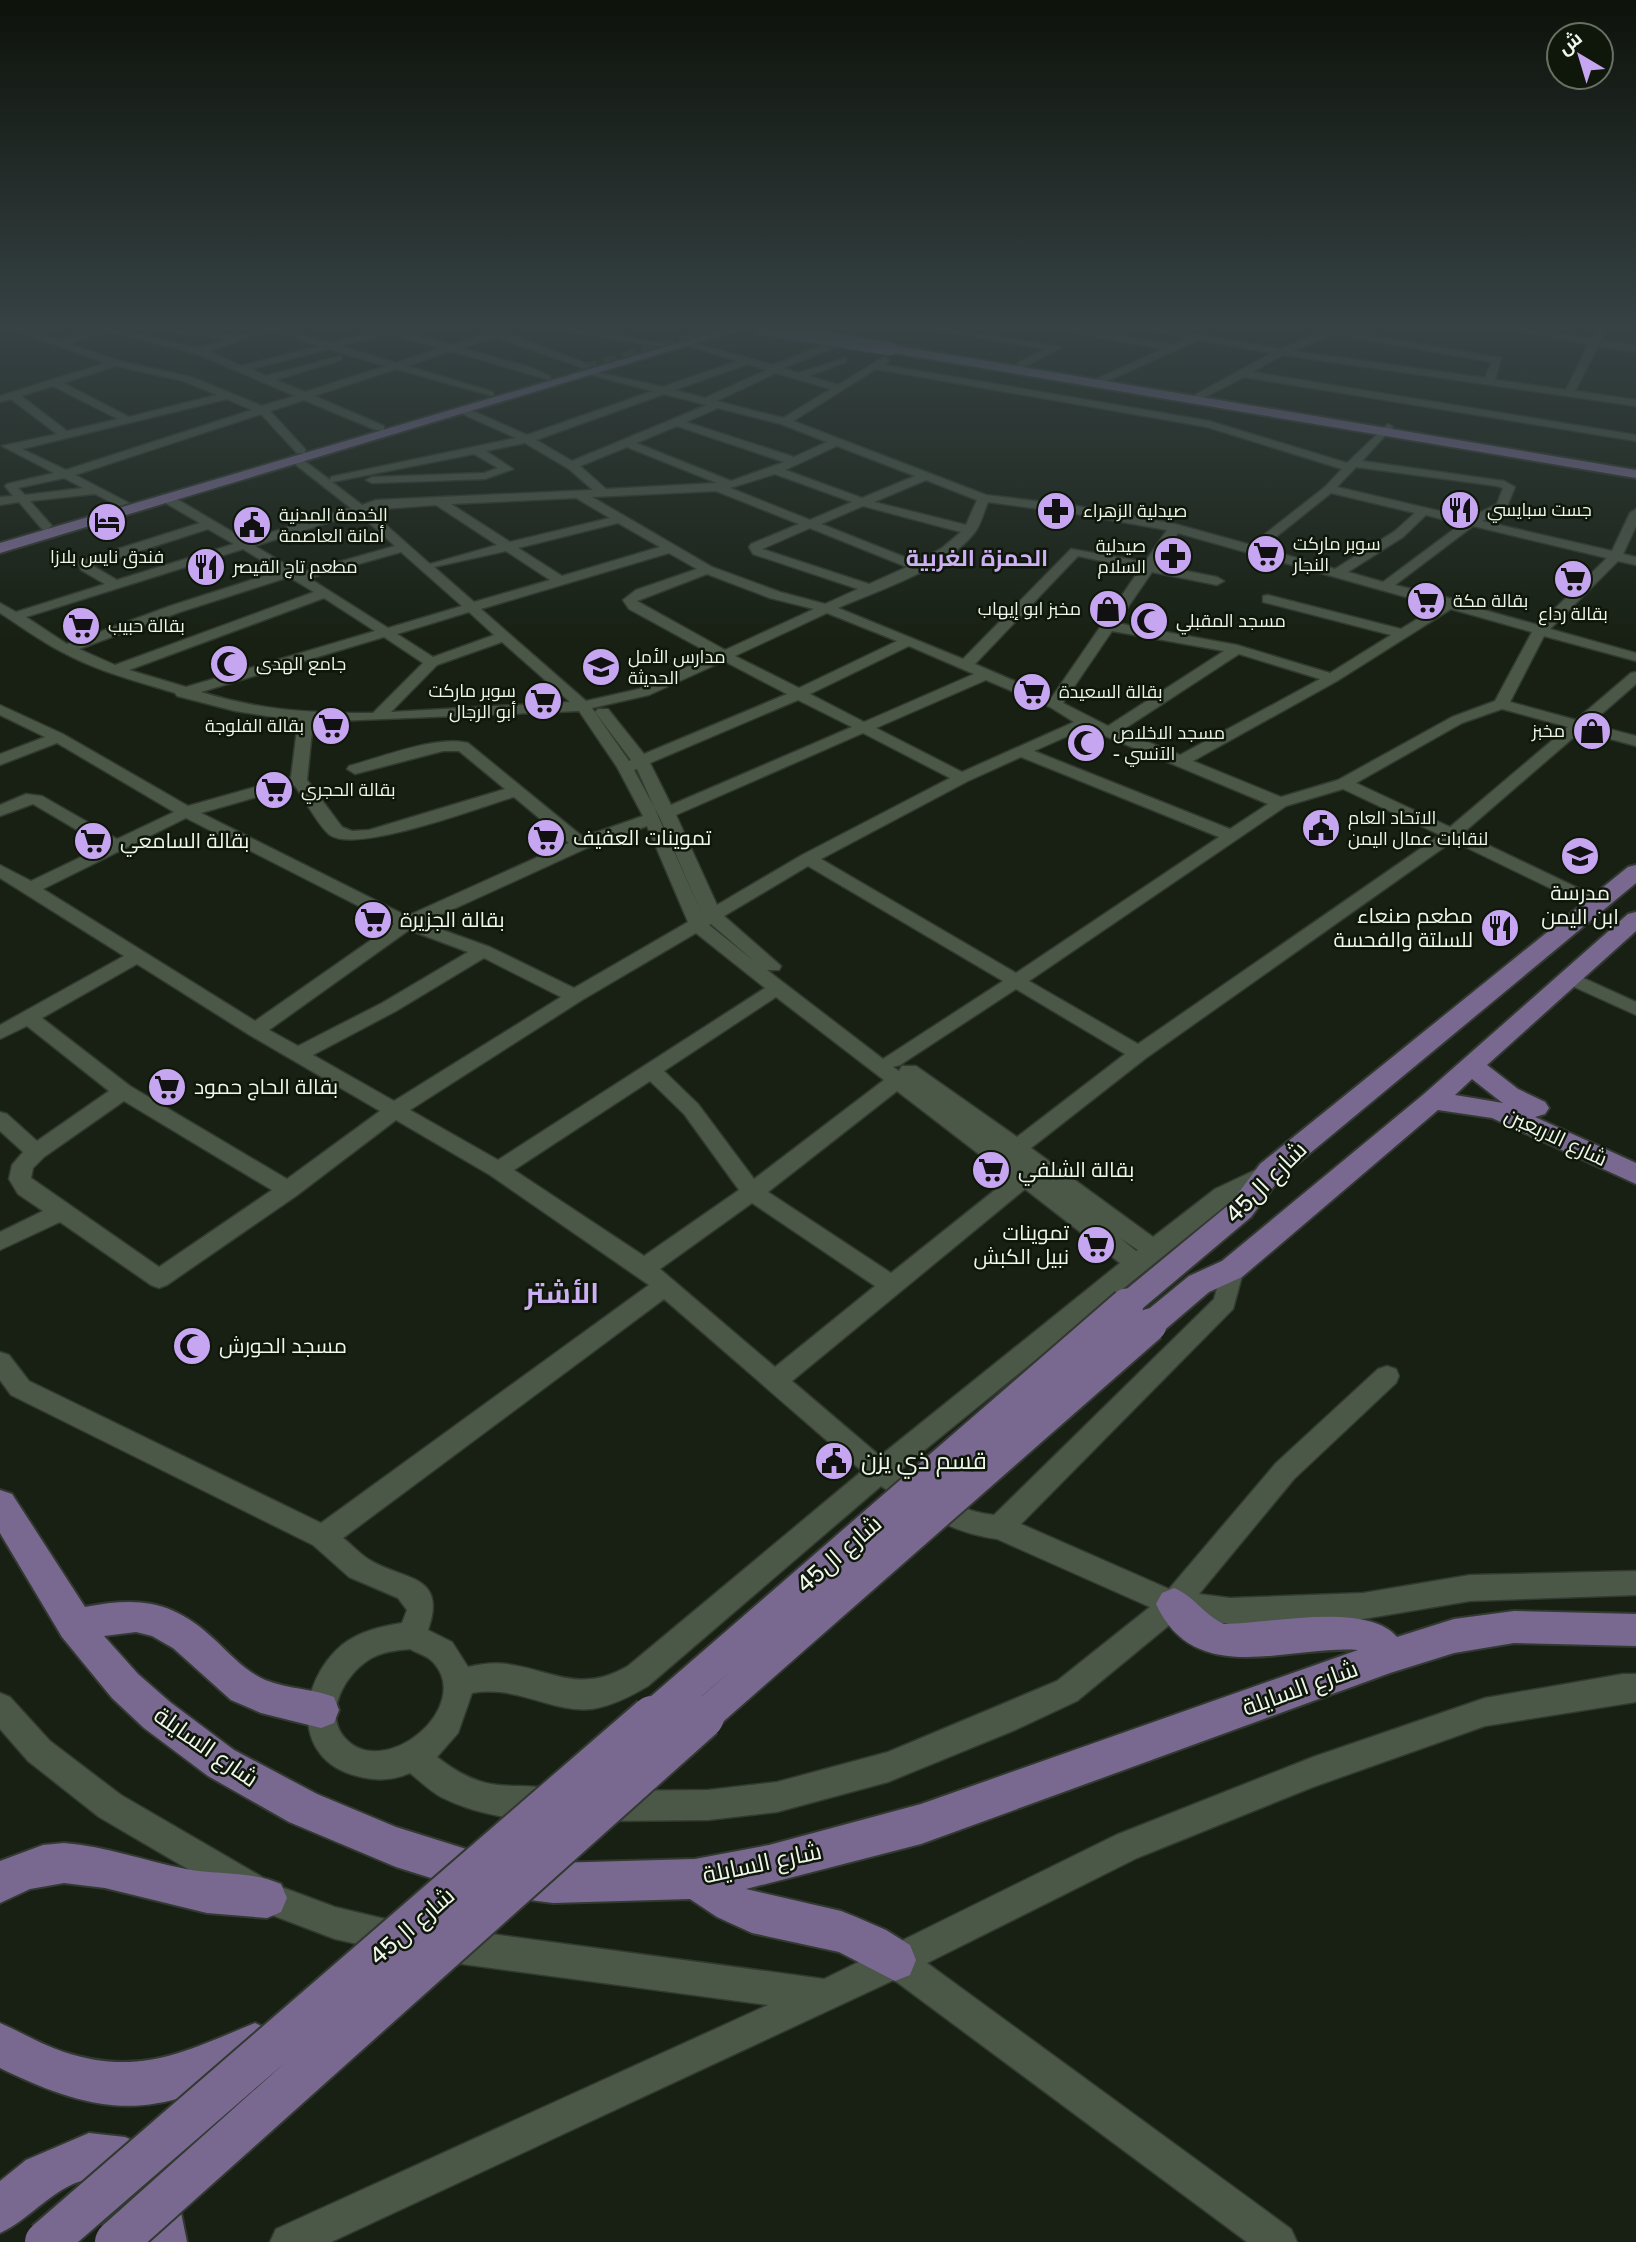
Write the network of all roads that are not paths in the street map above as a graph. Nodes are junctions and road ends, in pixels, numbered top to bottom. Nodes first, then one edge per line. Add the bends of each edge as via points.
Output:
1 (65, 435) edge
2 (190, 435) edge
3 (283, 435) edge
4 (360, 435) edge
5 (370, 435) edge
6 (519, 435) edge
7 (540, 435) edge
8 (647, 435) edge
9 (715, 435) edge
10 (821, 435) edge
11 (1243, 435) edge
12 (1381, 435) edge
13 (1417, 435) edge
14 (1422, 435) edge
15 (1615, 435) edge
16 (1636, 438) edge
17 (528, 439) junction
18 (839, 441) junction
19 (0, 442) edge
20 (627, 443) junction
21 (12, 448) junction
22 (478, 451) junction
23 (300, 455) junction
24 (794, 461) junction
25 (1351, 465) junction
26 (571, 466) junction
27 (1636, 468) edge
28 (772, 469) junction
29 (1636, 474) edge
30 (63, 475) junction
31 (925, 476) junction
32 (339, 482) junction
33 (6, 483) edge
34 (731, 485) junction
35 (717, 487) junction
36 (1329, 489) junction
37 (97, 490) junction
38 (604, 494) junction
39 (580, 495) junction
40 (166, 498) junction
41 (984, 498) junction
42 (22, 499) junction
43 (0, 501) edge
44 (439, 501) junction
45 (123, 503) junction
46 (860, 503) junction
47 (372, 508) junction
48 (1423, 512) junction
49 (1636, 513) edge
50 (619, 519) junction
51 (1471, 522) junction
52 (812, 523) junction
53 (210, 524) junction
54 (46, 526) junction
55 (1175, 527) junction
56 (970, 530) junction
57 (0, 540) edge
58 (249, 546) junction
59 (404, 547) junction
60 (512, 547) junction
61 (0, 548) edge
62 (1255, 548) junction
63 (668, 549) junction
64 (1616, 556) junction
65 (1636, 561) edge
66 (436, 564) junction
67 (1149, 566) junction
68 (918, 567) junction
69 (707, 570) junction
70 (1339, 572) junction
71 (295, 575) junction
72 (559, 580) junction
73 (1217, 581) dead end
74 (116, 585) junction
75 (1387, 585) junction
76 (870, 589) junction
77 (325, 593) junction
78 (1268, 599) dead end
79 (1451, 603) junction
80 (475, 605) junction
81 (0, 607) edge
82 (828, 609) junction
83 (17, 620) junction
84 (1109, 626) junction
85 (386, 631) junction
86 (1541, 631) junction
87 (1403, 634) junction
88 (505, 636) junction
89 (909, 641) junction
90 (66, 649) junction
91 (1237, 649) junction
92 (725, 656) junction
93 (1636, 657) edge
94 (432, 662) junction
95 (965, 666) junction
96 (115, 670) junction
97 (985, 675) junction
98 (1636, 676) edge
99 (1332, 678) junction
100 (182, 693) junction
101 (800, 693) junction
102 (1055, 704) junction
103 (1501, 705) junction
104 (590, 706) junction
105 (0, 709) edge
106 (377, 717) junction
107 (306, 718) junction
108 (1086, 722) junction
109 (1581, 725) junction
110 (865, 726) junction
111 (1111, 731) junction
112 (58, 737) junction
113 (1636, 741) edge
114 (1022, 752) junction
115 (0, 760) edge
116 (1181, 761) junction
117 (634, 765) junction
118 (355, 769) dead end
119 (962, 778) junction
120 (299, 780) junction
121 (1344, 783) junction
122 (515, 790) junction
123 (1280, 803) junction
124 (0, 811) edge
125 (186, 812) junction
126 (659, 815) junction
127 (1451, 835) junction
128 (1232, 836) junction
129 (581, 845) junction
130 (116, 846) junction
131 (808, 859) junction
132 (0, 870) edge
133 (1636, 872) edge
134 (29, 889) junction
135 (1595, 903) junction
136 (1636, 919) edge
137 (706, 920) junction
138 (407, 923) junction
139 (483, 951) junction
140 (135, 957) junction
141 (1568, 977) junction
142 (1016, 981) junction
143 (777, 988) junction
144 (575, 996) junction
145 (1636, 1009) edge
146 (28, 1017) junction
147 (255, 1030) junction
148 (0, 1033) edge
149 (1139, 1053) junction
150 (298, 1054) junction
151 (1470, 1065) junction
152 (895, 1070) junction
153 (652, 1072) junction
154 (123, 1091) junction
155 (1433, 1100) junction
156 (1504, 1102) junction
157 (397, 1109) junction
158 (0, 1119) edge
159 (1017, 1148) junction
160 (37, 1152) junction
161 (1636, 1154) edge
162 (498, 1170) junction
163 (1270, 1171) junction
164 (1636, 1174) edge
165 (1025, 1177) junction
166 (288, 1190) junction
167 (752, 1192) junction
168 (61, 1212) junction
169 (0, 1242) edge
170 (1145, 1256) junction
171 (644, 1268) junction
172 (1231, 1269) junction
173 (665, 1286) junction
174 (892, 1286) junction
175 (1138, 1315) junction
176 (0, 1362) edge
177 (1387, 1376) dead end
178 (775, 1381) junction
179 (880, 1471) junction
180 (0, 1504) edge
181 (999, 1527) junction
182 (323, 1537) junction
183 (1636, 1583) edge
184 (1174, 1604) junction
185 (75, 1625) junction
186 (1636, 1630) edge
187 (412, 1636) junction
188 (1390, 1656) junction
189 (459, 1682) junction
190 (1636, 1689) edge
191 (0, 1707) edge
192 (321, 1710) junction
193 (414, 1756) junction
194 (695, 1879) junction
195 (0, 1883) edge
196 (267, 1898) junction
197 (895, 1960) junction
198 (826, 1996) junction
199 (306, 2018) junction
200 (0, 2045) edge
201 (0, 2210) edge
202 (46, 2242) edge
203 (116, 2242) edge
204 (164, 2242) edge
205 (289, 2242) edge
206 (1278, 2242) edge

1 - 21 street
2 - 30 street
3 - 23 street
4 - 23 main road
5 - 23 main road
6 - 17 street
7 - 17 street
8 - 20 street
9 - 24 street
10 - 18 street
11 - 25 street
12 - 25 street
13 - 29 main road
14 - 27 main road
15 - 16 street
17 - 22 street
17 - 26 street
18 - 24 street
18 - 31 street
19 - 21 street
20 - 26 street
20 - 34 street
21 - 30 street
22 - 32 street via 405,463
22 - 32 street via 507,469 485,476
23 - 32 street
23 - 40 main road
23 - 45 main road
23 - 47 street
24 - 28 street
25 - 36 street
25 - 51 street via 1509,487 1502,506
26 - 38 street
28 - 34 street
28 - 46 street
30 - 33 street
30 - 37 street
31 - 41 street
31 - 46 street
32 - 47 street
33 - 42 street
34 - 35 street
35 - 38 street
35 - 52 street
36 - 48 street
36 - 62 street
37 - 42 street
37 - 45 street
38 - 39 street
39 - 44 street
39 - 50 street
40 - 53 street
40 - 61 main road
41 - 55 street
41 - 56 street
42 - 43 street
42 - 54 street
44 - 47 street
44 - 60 street
45 - 54 main road
46 - 52 street
46 - 56 street
47 - 58 street
47 - 59 street
47 - 66 street
48 - 51 street
48 - 70 street via 1399,534
49 - 64 street
50 - 60 street
50 - 63 street
51 - 64 street
51 - 75 street
52 - 68 street
52 - 76 street via 755,547
53 - 58 street
53 - 74 street via 85,564
54 - 57 main road
55 - 62 street
55 - 67 street
56 - 68 street
58 - 71 street
58 - 74 street
58 - 83 street
59 - 71 street
59 - 80 street
60 - 66 street
60 - 72 street
62 - 70 street
63 - 69 street
63 - 72 street
64 - 65 street
64 - 86 street
66 - 80 street
67 - 73 street
67 - 84 street
67 - 95 street via 1082,552 1070,554
68 - 76 street
69 - 82 street
69 - 92 street via 630,600
70 - 75 street
71 - 77 street
71 - 90 street via 174,609
72 - 80 street
74 - 83 street
75 - 79 street
76 - 82 street
77 - 85 street
77 - 96 street
78 - 87 street
79 - 86 street
79 - 87 street
80 - 85 street
80 - 88 street
80 - 104 street
81 - 83 street
82 - 89 street
82 - 92 street
83 - 90 street
84 - 91 street
84 - 102 street
85 - 94 street
85 - 100 street
86 - 93 street
86 - 103 street
87 - 99 street
88 - 94 street
88 - 104 street
89 - 95 street
89 - 101 street
90 - 96 street
91 - 99 street
91 - 111 street
92 - 101 street
92 - 104 street via 644,692
94 - 106 street
95 - 97 street
96 - 100 street
97 - 102 street
97 - 110 street
98 - 109 street
99 - 116 street
100 - 107 street
101 - 110 street
101 - 117 street
102 - 108 street
103 - 109 street
103 - 121 street via 1457,720
104 - 106 street
104 - 117 street
105 - 112 street
106 - 107 street
107 - 120 street
108 - 111 street
108 - 114 street
109 - 113 street
109 - 127 street
110 - 119 street
110 - 126 street
111 - 116 street
112 - 115 street
112 - 125 street
114 - 119 street
114 - 128 street
116 - 123 street
117 - 126 street
118 - 122 street via 463,746
119 - 131 street
120 - 122 street via 336,831 350,836 370,835
120 - 125 street
121 - 123 street
121 - 127 street
122 - 129 street
123 - 128 street
124 - 130 street via 36,799
125 - 130 street
125 - 138 street
126 - 129 street
126 - 137 street
127 - 135 street
127 - 149 street
128 - 142 street
129 - 138 street
130 - 134 street
131 - 137 street
131 - 142 street
132 - 134 street
133 - 135 main road, شارع ال45
134 - 140 street
135 - 163 main road, شارع ال45
136 - 141 main road, شارع ال45
137 - 143 street
137 - 144 street
137 - 152 street via 791,982
138 - 139 street
138 - 147 street
139 - 144 street
139 - 150 street
140 - 146 street
140 - 147 street
141 - 145 street
141 - 151 main road, شارع ال45
142 - 149 street
142 - 152 street
143 - 152 street
143 - 153 street
144 - 157 street
146 - 148 street
146 - 154 street
147 - 150 street
149 - 159 street
150 - 157 street
151 - 155 main road, شارع ال45
151 - 156 main road, شارع الاربعين
152 - 159 street
152 - 165 street
152 - 167 street
153 - 162 street
153 - 167 street via 691,1109
154 - 160 street
154 - 166 street
155 - 156 main road, شارع الاربعين
155 - 172 main road, شارع ال45
156 - 161 main road, شارع الاربعين
156 - 164 main road, شارع الاربعين
157 - 162 street
157 - 166 street
158 - 160 street
159 - 170 street via 1125,1231
160 - 168 street via 23,1165 20,1178 26,1188
162 - 171 street
163 - 170 street via 1223,1195
163 - 175 main road, شارع ال45 via 1241,1210
165 - 170 street
165 - 174 street
166 - 168 street via 159,1279
167 - 171 street
167 - 174 street
168 - 169 street
170 - 179 street
171 - 173 street
172 - 175 main road, شارع ال45
172 - 181 street via 1225,1303
173 - 178 street
173 - 182 street
174 - 178 street
175 - 199 main road, شارع ال45, bridge
175 - 203 main road, شارع ال45, bridge via 661,1753
176 - 182 street via 29,1393
177 - 184 street via 1285,1471
178 - 179 street
179 - 181 street via 931,1506 972,1524
179 - 189 street via 619,1689 572,1696 512,1679
180 - 185 main road, شارع السايلة
181 - 184 street
182 - 187 street via 359,1568 418,1598 421,1610
183 - 184 street via 1470,1588 1363,1606 1230,1611
184 - 188 main road via 1198,1630 1222,1641 1362,1634
184 - 193 street via 1067,1691 888,1767 778,1797 695,1805 601,1806 494,1800 449,1786
185 - 192 main road via 126,1617 163,1623 242,1687
185 - 194 main road, شارع السايلة via 125,1686 220,1763 303,1808 396,1847 482,1874 553,1884
186 - 188 main road, شارع السايلة via 1514,1627 1454,1636
187 - 189 street via 444,1651
187 - 192 street via 391,1637 352,1655 325,1690
188 - 194 main road, شارع السايلة via 921,1824 769,1865
189 - 193 street via 448,1723 430,1746
190 - 197 street via 1485,1712 1312,1772 1127,1846
191 - 196 street via 39,1751 110,1806
192 - 193 street via 329,1743 356,1763 394,1764
194 - 197 main road via 752,1913 841,1932
195 - 196 main road via 33,1865 75,1862 174,1887
196 - 198 street via 372,1933
197 - 198 street
197 - 206 street
198 - 205 street
199 - 200 main road, bridge via 178,2079 137,2086 66,2075
199 - 202 main road, شارع ال45, bridge
201 - 204 main road via 42,2176 89,2156 125,2160 155,2198

